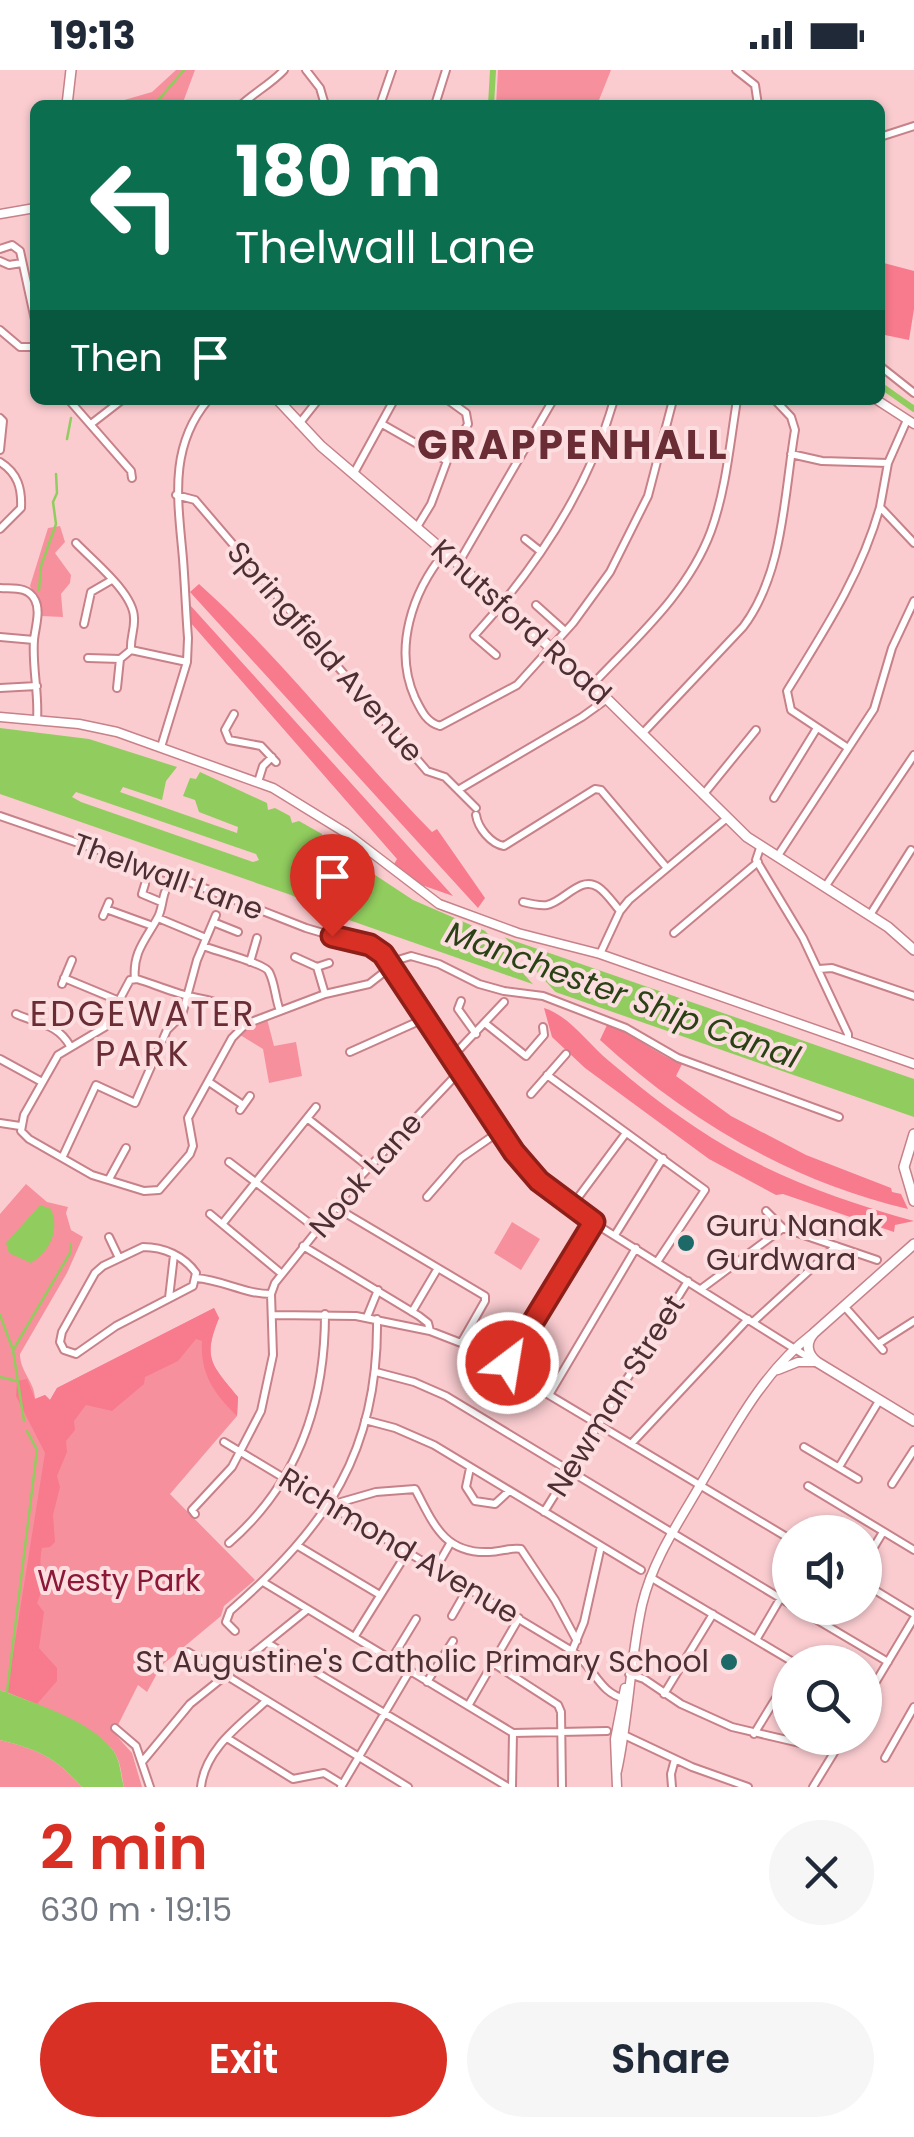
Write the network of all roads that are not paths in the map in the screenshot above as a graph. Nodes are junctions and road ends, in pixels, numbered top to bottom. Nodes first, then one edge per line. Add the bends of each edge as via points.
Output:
1 (70, 70) edge
2 (284, 70) edge
3 (306, 70) edge
4 (392, 70) edge
5 (446, 70) edge
6 (736, 70) edge
7 (67, 100) edge
8 (246, 100) edge
9 (324, 100) edge
10 (382, 100) edge
11 (437, 100) edge
12 (757, 100) edge
13 (914, 126) edge
14 (885, 135) edge
15 (30, 209) edge
16 (0, 214) edge
17 (0, 249) edge
18 (0, 261) edge
19 (22, 262) junction
20 (30, 298) edge
21 (0, 330) edge
22 (30, 347) edge
23 (885, 370) edge
24 (914, 394) edge
25 (73, 405) edge
26 (116, 405) edge
27 (201, 405) edge
28 (282, 405) edge
29 (314, 405) edge
30 (392, 405) edge
31 (454, 405) edge
32 (550, 405) edge
33 (612, 405) edge
34 (672, 405) edge
35 (736, 405) edge
36 (779, 405) edge
37 (885, 405) edge
38 (0, 418) edge
39 (911, 422) edge
40 (91, 424) junction
41 (299, 424) junction
42 (382, 424) junction
43 (0, 450) edge
44 (791, 454) junction
45 (447, 461) junction
46 (0, 462) edge
47 (888, 462) junction
48 (354, 474) junction
49 (132, 478) dead end
50 (176, 495) junction
51 (880, 507) junction
52 (417, 528) junction
53 (0, 529) edge
54 (525, 539) dead end
55 (76, 542) dead end
56 (914, 543) edge
57 (540, 551) junction
58 (445, 552) junction
59 (458, 564) junction
60 (110, 581) junction
61 (0, 588) edge
62 (914, 601) edge
63 (503, 604) junction
64 (536, 606) dead end
65 (84, 624) dead end
66 (565, 632) junction
67 (0, 637) edge
68 (34, 640) junction
69 (551, 648) junction
70 (131, 650) junction
71 (496, 655) dead end
72 (88, 658) dead end
73 (120, 659) junction
74 (186, 662) junction
75 (37, 686) junction
76 (592, 686) junction
77 (0, 688) edge
78 (118, 688) dead end
79 (607, 699) junction
80 (234, 714) dead end
81 (0, 717) edge
82 (37, 720) junction
83 (817, 728) junction
84 (756, 730) dead end
85 (642, 734) junction
86 (161, 748) junction
87 (848, 748) junction
88 (914, 755) edge
89 (902, 771) junction
90 (914, 778) edge
91 (258, 782) junction
92 (458, 790) junction
93 (703, 795) junction
94 (774, 798) dead end
95 (0, 816) edge
96 (727, 818) junction
97 (760, 848) junction
98 (911, 849) edge
99 (776, 858) junction
100 (758, 862) junction
101 (666, 868) junction
102 (145, 884) dead end
103 (824, 888) junction
104 (165, 892) dead end
105 (536, 894) dead end
106 (161, 902) junction
107 (523, 902) dead end
108 (536, 905) junction
109 (106, 909) dead end
110 (620, 911) junction
111 (870, 915) junction
112 (158, 918) junction
113 (150, 925) junction
114 (238, 932) dead end
115 (674, 933) dead end
116 (257, 938) dead end
117 (205, 942) junction
118 (911, 945) edge
119 (600, 954) junction
120 (295, 957) dead end
121 (72, 960) dead end
122 (250, 962) junction
123 (329, 963) dead end
124 (317, 967) junction
125 (391, 968) junction
126 (819, 968) junction
127 (135, 979) junction
128 (325, 994) junction
129 (190, 995) junction
130 (914, 996) edge
131 (117, 1000) junction
132 (461, 1002) dead end
133 (499, 1004) dead end
134 (280, 1010) junction
135 (16, 1014) dead end
136 (426, 1018) junction
137 (246, 1024) junction
138 (486, 1024) junction
139 (543, 1027) dead end
140 (476, 1034) junction
141 (848, 1041) junction
142 (70, 1046) junction
143 (350, 1052) dead end
144 (566, 1054) dead end
145 (452, 1057) junction
146 (0, 1059) edge
147 (914, 1064) edge
148 (461, 1070) junction
149 (547, 1075) junction
150 (42, 1082) junction
151 (209, 1082) junction
152 (531, 1094) dead end
153 (250, 1096) dead end
154 (316, 1107) dead end
155 (840, 1117) dead end
156 (307, 1118) junction
157 (0, 1122) edge
158 (20, 1126) junction
159 (500, 1131) junction
160 (626, 1133) junction
161 (914, 1134) edge
162 (126, 1148) dead end
163 (63, 1156) junction
164 (663, 1158) junction
165 (229, 1162) dead end
166 (369, 1167) junction
167 (109, 1179) junction
168 (257, 1183) junction
169 (427, 1197) dead end
170 (913, 1198) edge
171 (335, 1207) junction
172 (571, 1207) junction
173 (766, 1211) dead end
174 (210, 1214) dead end
175 (594, 1222) junction
176 (223, 1224) junction
177 (782, 1228) junction
178 (317, 1229) junction
179 (108, 1236) dead end
180 (615, 1236) junction
181 (913, 1245) edge
182 (303, 1246) junction
183 (836, 1246) junction
184 (636, 1248) junction
185 (174, 1255) junction
186 (118, 1258) junction
187 (878, 1260) dead end
188 (657, 1262) junction
189 (438, 1268) junction
190 (282, 1274) junction
191 (196, 1278) junction
192 (688, 1281) junction
193 (701, 1289) junction
194 (378, 1290) junction
195 (271, 1294) junction
196 (169, 1298) junction
197 (844, 1306) junction
198 (412, 1312) junction
199 (273, 1314) junction
200 (325, 1314) junction
201 (367, 1317) junction
202 (377, 1319) junction
203 (750, 1320) junction
204 (914, 1321) edge
205 (430, 1331) junction
206 (814, 1333) junction
207 (461, 1343) junction
208 (797, 1346) junction
209 (817, 1362) junction
210 (504, 1368) junction
211 (376, 1372) junction
212 (772, 1375) junction
213 (550, 1395) junction
214 (879, 1401) junction
215 (914, 1407) edge
216 (892, 1409) junction
217 (366, 1420) junction
218 (914, 1421) edge
219 (598, 1424) junction
220 (224, 1442) dead end
221 (631, 1444) junction
222 (804, 1447) dead end
223 (914, 1450) edge
224 (242, 1452) junction
225 (839, 1467) junction
226 (903, 1467) junction
227 (470, 1468) junction
228 (570, 1471) junction
229 (914, 1473) edge
230 (286, 1478) junction
231 (858, 1479) dead end
232 (892, 1484) dead end
233 (700, 1486) junction
234 (808, 1486) dead end
235 (509, 1491) junction
236 (330, 1505) junction
237 (544, 1512) junction
238 (195, 1514) dead end
239 (772, 1528) edge
240 (672, 1532) junction
241 (883, 1532) joint
242 (451, 1542) junction
243 (229, 1543) dead end
244 (298, 1546) junction
245 (601, 1546) junction
246 (914, 1550) edge
247 (408, 1551) junction
248 (436, 1568) junction
249 (641, 1570) dead end
250 (650, 1577) junction
251 (263, 1582) junction
252 (468, 1588) junction
253 (772, 1593) edge
254 (882, 1595) edge
255 (380, 1596) junction
256 (308, 1610) junction
257 (772, 1613) edge
258 (713, 1614) junction
259 (452, 1616) dead end
260 (914, 1616) edge
261 (519, 1618) junction
262 (416, 1619) dead end
263 (826, 1625) edge
264 (234, 1631) dead end
265 (355, 1636) junction
266 (756, 1640) junction
267 (452, 1641) dead end
268 (578, 1642) junction
269 (269, 1644) junction
270 (572, 1650) junction
271 (772, 1650) edge
272 (188, 1652) dead end
273 (391, 1660) junction
274 (888, 1662) junction
275 (492, 1663) junction
276 (410, 1672) junction
277 (882, 1672) edge
278 (224, 1676) junction
279 (628, 1677) junction
280 (427, 1682) junction
281 (664, 1694) junction
282 (624, 1699) junction
283 (266, 1701) junction
284 (772, 1704) edge
285 (468, 1706) junction
286 (914, 1707) edge
287 (386, 1714) junction
288 (115, 1728) dead end
289 (562, 1732) junction
290 (513, 1733) junction
291 (615, 1733) junction
292 (754, 1734) junction
293 (227, 1738) junction
294 (772, 1738) edge
295 (832, 1755) edge
296 (359, 1758) junction
297 (884, 1758) dead end
298 (675, 1759) junction
299 (142, 1762) junction
300 (342, 1786) edge
301 (150, 1787) edge
302 (201, 1787) edge
303 (408, 1787) edge
304 (510, 1787) edge
305 (562, 1787) edge
306 (618, 1787) edge
307 (672, 1787) edge
308 (748, 1787) edge
309 (813, 1787) edge

1 - 7 highway
2 - 8 street
3 - 9 street
4 - 10 street
5 - 11 street
6 - 12 street via 754,85
13 - 14 street
15 - 16 main road
17 - 19 street via 17,247
18 - 19 street
19 - 20 street
21 - 22 street via 20,348
23 - 24 street
25 - 40 street
26 - 40 street
27 - 50 street via 180,451
28 - 41 highway, Knutsford Road
29 - 41 street
30 - 42 street
31 - 45 street via 469,418
32 - 59 street
33 - 57 street via 595,457
34 - 66 street via 648,496 613,567
35 - 76 street via 717,512 700,556 674,596
36 - 44 street via 795,423
37 - 39 main road
38 - 43 street
39 - 47 street
40 - 49 street
41 - 48 highway, Knutsford Road
42 - 45 street
42 - 48 street
44 - 47 street
44 - 85 street via 774,562 751,616
45 - 52 street
46 - 53 street via 22,488 21,508
47 - 51 street
48 - 52 highway, Knutsford Road
50 - 74 street
50 - 92 street, Springfield Avenue via 195,500 427,771
51 - 56 street
51 - 83 street via 848,592 787,691 790,710
52 - 58 highway, Knutsford Road
54 - 57 street
55 - 60 street
57 - 63 street
58 - 59 highway, Knutsford Road
58 - 69 street via 426,577 405,644 407,680 430,722 440,726 496,698
59 - 63 highway, Knutsford Road
60 - 65 street via 91,592
60 - 70 street via 130,602
61 - 68 street via 24,590 36,601
62 - 87 street via 874,708
63 - 69 highway, Knutsford Road
63 - 71 street via 474,636
64 - 66 street
66 - 69 street
67 - 68 street
68 - 75 street
69 - 76 highway, Knutsford Road
70 - 73 street
70 - 74 street
72 - 73 street
73 - 78 street
74 - 86 street
75 - 77 street
75 - 82 street
76 - 79 highway, Knutsford Road
79 - 85 highway, Knutsford Road
79 - 92 street
80 - 91 street via 229,740 256,743 274,759 263,766
81 - 82 main road
82 - 86 main road via 98,728
83 - 87 street
83 - 94 street
84 - 93 street
85 - 93 highway, Knutsford Road
86 - 91 main road
87 - 99 street
88 - 89 street
89 - 90 street
89 - 103 street
91 - 119 main road via 336,826 439,904
92 - 101 street, Springfield Avenue via 494,844 504,846 600,790
93 - 96 highway, Knutsford Road
95 - 125 street, Thelwall Lane via 306,928 370,945
96 - 97 highway, Knutsford Road
96 - 101 street
97 - 99 highway, Knutsford Road
97 - 100 street
98 - 111 street
99 - 103 highway, Knutsford Road
100 - 115 street
100 - 126 street
101 - 110 street
102 - 106 street via 142,894
103 - 111 highway, Knutsford Road
104 - 106 street
105 - 108 street
106 - 112 street
107 - 108 street
108 - 110 street via 553,904 589,883
109 - 113 street
110 - 119 street
111 - 118 highway, Knutsford Road
112 - 113 street
112 - 117 street
113 - 127 street via 134,960
114 - 117 street via 214,918
116 - 122 street
117 - 122 street
117 - 129 street
119 - 141 main road
120 - 124 street
121 - 131 street via 63,981
122 - 134 street via 269,969
123 - 124 street
124 - 128 street
125 - 128 street via 369,984
125 - 136 street, Thelwall Lane
125 - 155 street via 416,956 479,984 543,996 626,1028 678,1058
126 - 130 street
126 - 141 street
127 - 129 street
127 - 131 street
128 - 134 street
129 - 137 street via 221,1002
129 - 163 street via 135,1103 96,1085
131 - 142 street via 101,1031
132 - 140 street via 458,1009
133 - 138 street
134 - 137 street
135 - 142 street via 50,1025
136 - 143 street
136 - 145 street, Thelwall Lane
137 - 151 street
138 - 139 street via 526,1056
138 - 140 street
140 - 145 street
141 - 147 main road
142 - 150 street
144 - 149 street
145 - 148 street, Thelwall Lane
146 - 150 street
148 - 159 street, Thelwall Lane
148 - 166 street, Nook Lane
149 - 152 street
149 - 160 street
150 - 158 street
151 - 153 street via 242,1108
151 - 167 street via 188,1118 192,1150 162,1187 149,1192
154 - 156 street
156 - 166 street
156 - 168 street
157 - 158 street
158 - 163 street via 28,1140
159 - 169 street via 461,1158
159 - 172 street, Thelwall Lane via 526,1168
160 - 164 street
160 - 172 street
161 - 170 highway via 906,1157
162 - 167 street
163 - 167 street
164 - 180 street
164 - 188 street via 705,1190
165 - 168 street
166 - 171 street, Nook Lane
168 - 176 street
168 - 178 street
171 - 178 street, Nook Lane
171 - 189 street
172 - 175 street, Thelwall Lane
173 - 177 street
174 - 176 street
175 - 180 street, Thelwall Lane
175 - 210 street
176 - 190 street
177 - 183 street
177 - 193 street
178 - 182 street, Nook Lane
179 - 186 street
180 - 184 street, Thelwall Lane
181 - 197 highway
182 - 190 street, Nook Lane
182 - 194 street
183 - 187 street
183 - 203 street
184 - 188 street, Thelwall Lane
184 - 213 street
185 - 186 street via 155,1247
185 - 191 street
185 - 196 street
186 - 196 street via 95,1273 62,1332 64,1350 76,1354
188 - 192 street, Thelwall Lane
189 - 198 street
189 - 207 street via 486,1297
190 - 195 street, Nook Lane
191 - 195 street
191 - 196 street
192 - 193 street, Thelwall Lane
192 - 219 street, Newman Street
193 - 203 street, Thelwall Lane
194 - 198 street
194 - 201 street
195 - 199 street
197 - 204 street via 881,1347
197 - 206 highway
198 - 205 street
199 - 200 street
199 - 224 street via 270,1380
200 - 201 street
200 - 230 street via 318,1398
201 - 202 street
202 - 205 street
202 - 211 street
203 - 208 street, Thelwall Lane
203 - 221 street
205 - 207 street
206 - 208 main road
206 - 209 highway via 808,1349
207 - 210 street
208 - 209 street, Thelwall Lane
208 - 212 main road
209 - 212 main road via 794,1363
209 - 214 highway, Thelwall Lane
210 - 213 street
211 - 217 street
211 - 228 street via 446,1396
212 - 233 main road
213 - 219 street
214 - 216 highway, Thelwall Lane
214 - 225 street
215 - 216 highway
216 - 218 highway, Thelwall Lane
217 - 227 street via 414,1436
217 - 236 street
219 - 221 street
219 - 228 street, Newman Street
220 - 224 street, Richmond Avenue
221 - 233 street
222 - 225 street
223 - 226 street
224 - 230 street, Richmond Avenue
224 - 238 street
225 - 231 street
226 - 229 street
226 - 232 street
227 - 235 street
227 - 235 street via 466,1487 475,1501 495,1504
228 - 237 street, Newman Street
228 - 240 street
230 - 236 street, Richmond Avenue
230 - 243 street
233 - 239 street
233 - 240 main road
234 - 241 street
235 - 237 street
236 - 242 street via 411,1487
236 - 244 street
236 - 247 street, Richmond Avenue
237 - 245 street
240 - 250 main road
240 - 253 street
241 - 246 street
242 - 248 street
242 - 268 street via 475,1551 521,1549
244 - 251 street
244 - 255 street
245 - 249 street
245 - 268 street
247 - 248 street, Richmond Avenue
247 - 255 street
248 - 252 street, Richmond Avenue
250 - 258 street
250 - 279 main road
251 - 256 street
251 - 264 street via 230,1611 226,1622
252 - 259 street
252 - 261 street, Richmond Avenue
254 - 260 street
255 - 265 street
256 - 265 street
256 - 269 street
257 - 266 street
258 - 266 street
258 - 281 street
260 - 274 street
261 - 270 street, Richmond Avenue
261 - 275 street
262 - 273 street
263 - 274 street
265 - 273 street
266 - 271 street
267 - 280 street
268 - 270 street
269 - 278 street
269 - 287 street
270 - 282 street, Richmond Avenue via 605,1690
272 - 278 street
273 - 276 street
274 - 277 street
275 - 285 street
275 - 289 street via 558,1705
276 - 280 street
276 - 287 street
278 - 283 street
278 - 299 street via 190,1704
279 - 281 street via 644,1679
279 - 282 main road
280 - 285 street
281 - 292 street
282 - 291 main road
283 - 293 street
283 - 296 street
284 - 292 street
285 - 290 street
286 - 297 street
287 - 296 street
287 - 304 street
288 - 299 street via 136,1746
289 - 290 street
289 - 291 street
289 - 305 street
290 - 304 street
291 - 298 street
291 - 306 main road
292 - 294 street
293 - 300 street via 293,1779 320,1772
293 - 302 street via 207,1764
295 - 309 street
296 - 300 street
296 - 303 street
298 - 307 street
298 - 308 street
299 - 301 street

